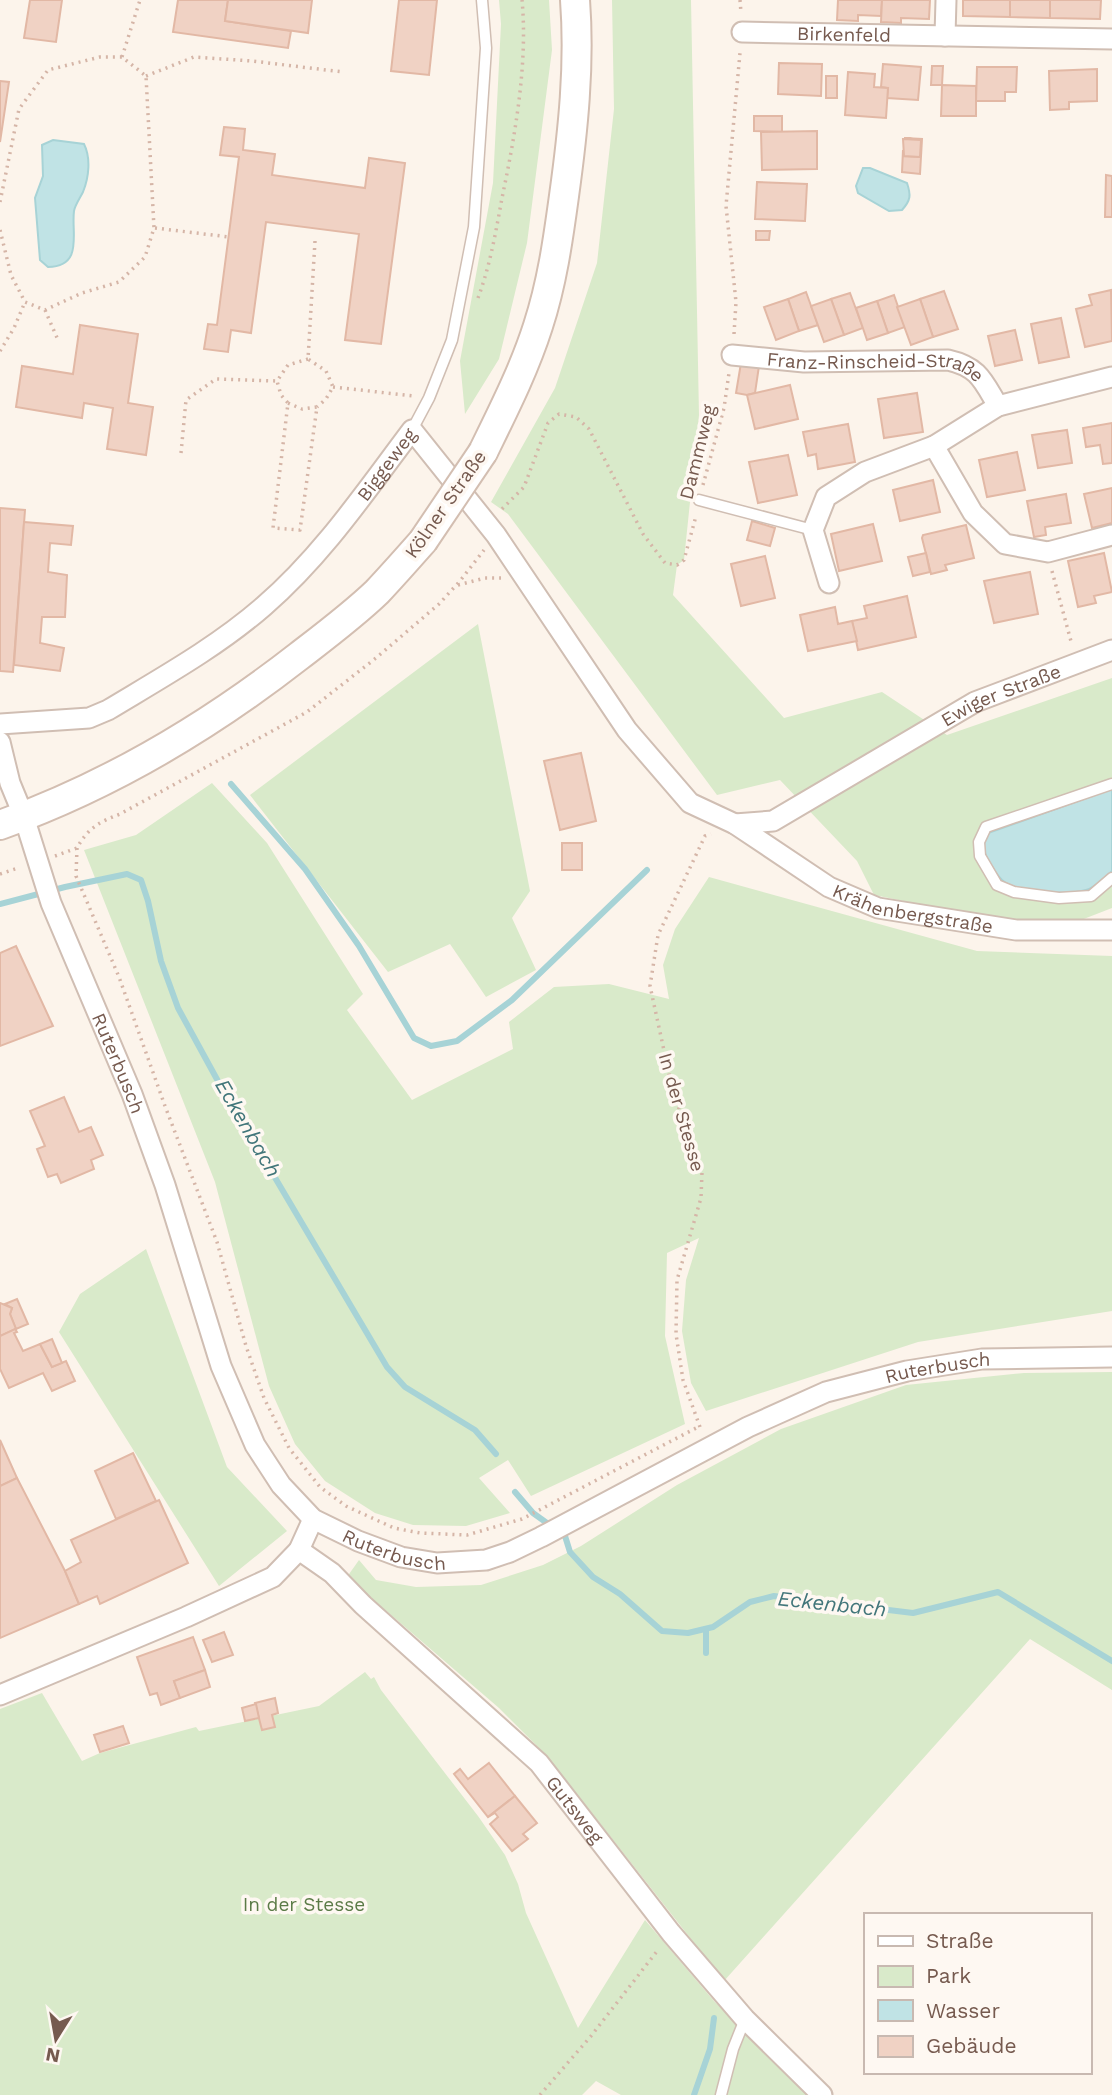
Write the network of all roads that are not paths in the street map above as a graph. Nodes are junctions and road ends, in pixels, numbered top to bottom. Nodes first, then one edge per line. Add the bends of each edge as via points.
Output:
1 (482, 0) edge
2 (575, 0) edge
3 (946, 0) edge
4 (742, 32) road end
5 (945, 36) junction
6 (1112, 39) edge
7 (732, 355) road end
8 (1112, 377) edge
9 (998, 406) junction
10 (411, 430) junction
11 (934, 446) junction
12 (699, 500) road end
13 (813, 530) junction
14 (1112, 535) edge
15 (829, 583) dead end
16 (1112, 650) edge
17 (0, 724) edge
18 (0, 742) edge
19 (1112, 784) edge
20 (12, 821) edge
21 (735, 824) junction
22 (1112, 878) edge
23 (1112, 930) edge
24 (1112, 1357) edge
25 (313, 1519) junction
26 (299, 1550) junction
27 (0, 1695) edge
28 (745, 2019) junction
29 (721, 2095) edge
30 (822, 2095) edge

1 - 10 lane, Biggeweg via 486,48 474,227 452,340
2 - 20 main road, Kölner Straße, bridge via 574,128 555,265 517,384 483,452 423,541 338,626 199,728 111,779
3 - 5 street
4 - 5 street, Birkenfeld
5 - 6 street, Birkenfeld
7 - 9 street, Franz-Rinscheid-Straße via 804,362 948,360 968,365
8 - 9 street, Franz-Rinscheid-Straße
9 - 11 street, Franz-Rinscheid-Straße
10 - 17 street, Biggeweg via 331,537 265,606 223,638 89,718
10 - 21 street, Krähenbergstraße via 496,535 627,730 690,803
11 - 13 street, Franz-Rinscheid-Straße via 865,472 826,497
11 - 14 street via 973,513 1005,544 1048,552
12 - 13 lane
13 - 15 street
16 - 21 street, Ewiger Straße via 975,702 773,821
18 - 20 street via 10,783
19 - 22 lane via 986,827 979,842 980,856 997,884 1014,892 1091,897
20 - 25 street, Ruterbusch via 37,861 132,1094 236,1405 281,1485
21 - 23 street, Krähenbergstraße via 829,887 878,908 1016,930
24 - 25 street, Ruterbusch via 982,1359 908,1371 826,1392 748,1427 541,1537 486,1560 437,1563 401,1557
25 - 26 street
26 - 27 street via 274,1577
26 - 28 street, Gutsweg via 332,1573 539,1763 671,1933
28 - 29 lane
28 - 30 street, Gutsweg

